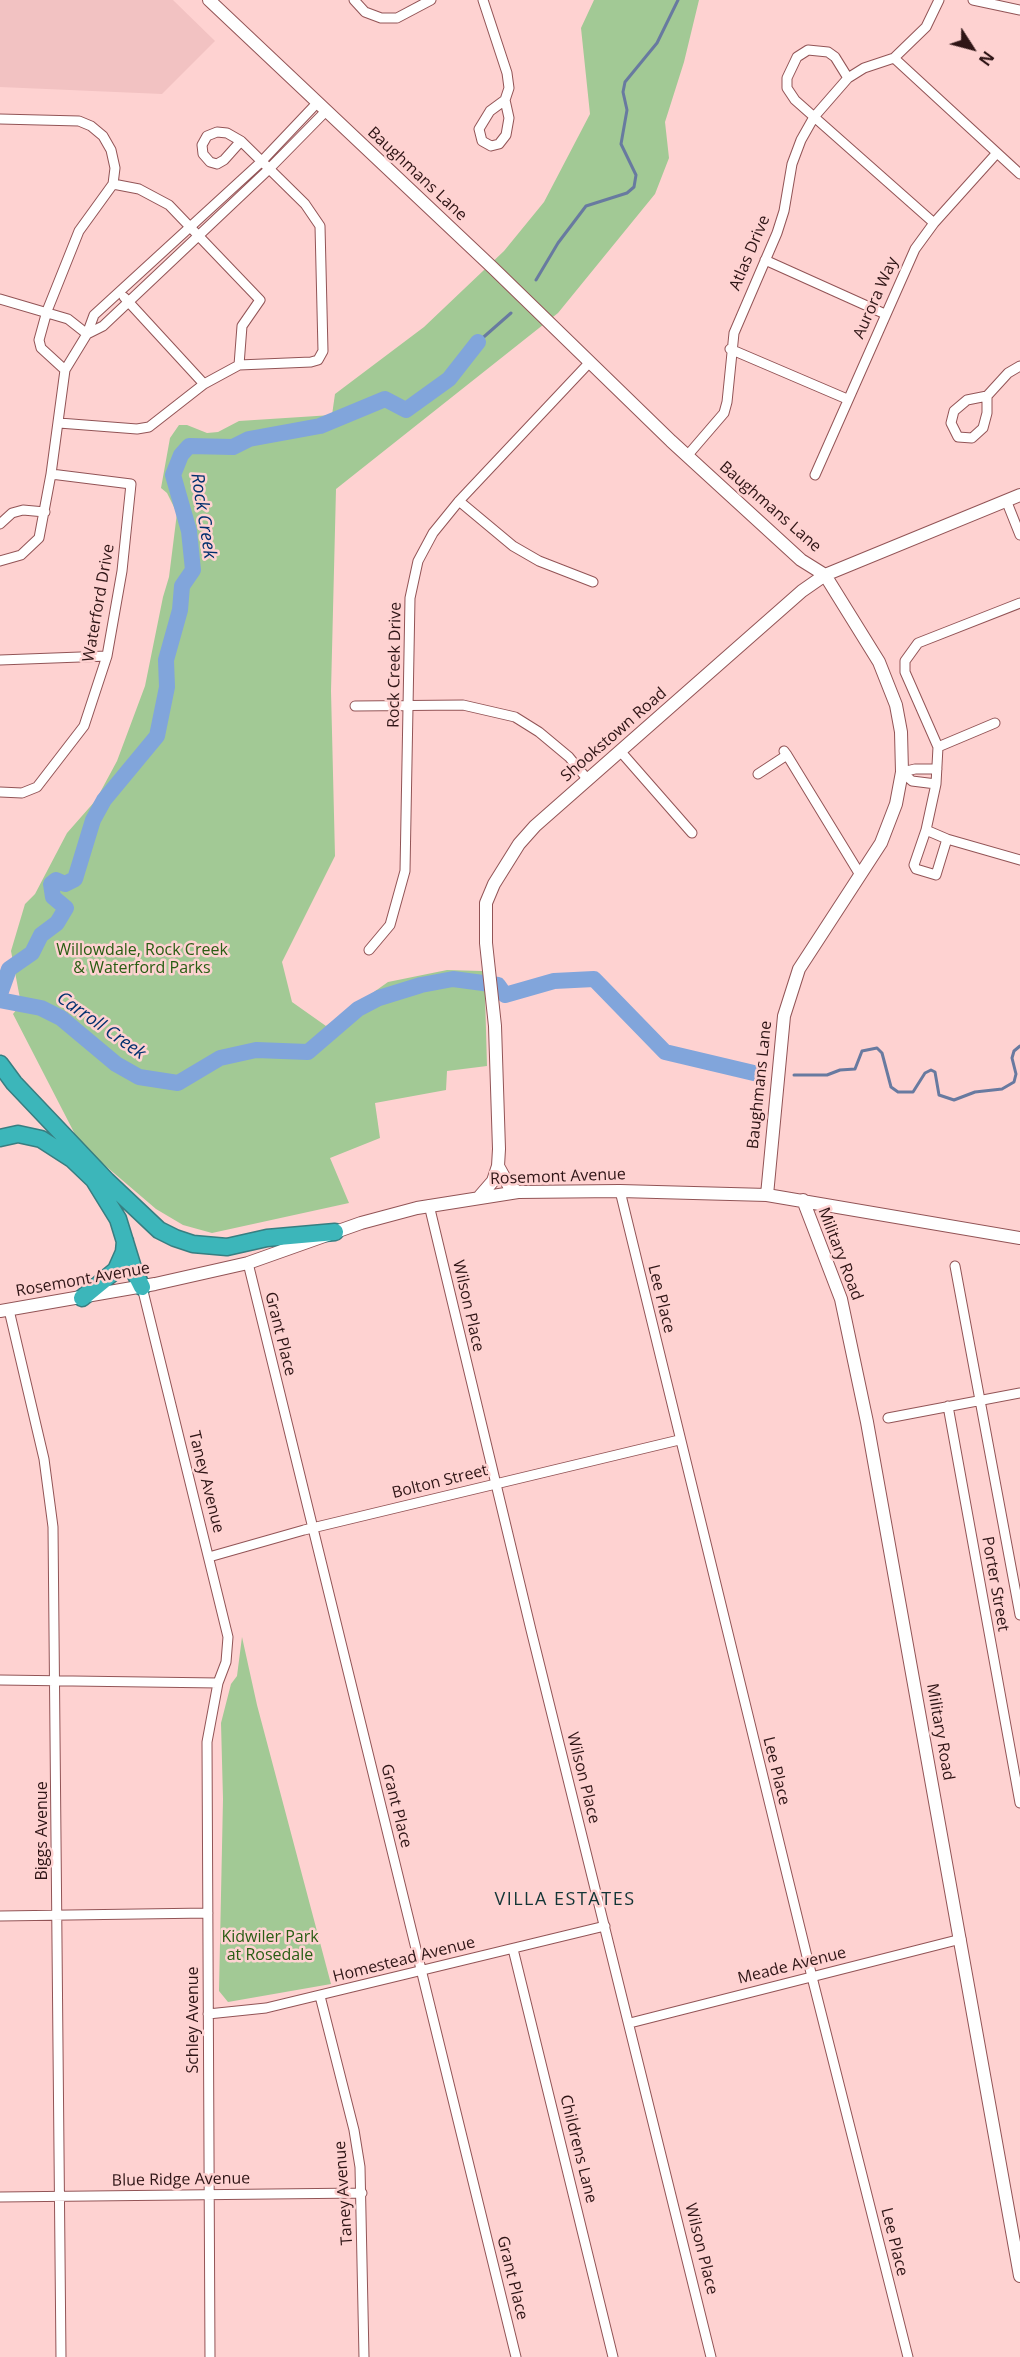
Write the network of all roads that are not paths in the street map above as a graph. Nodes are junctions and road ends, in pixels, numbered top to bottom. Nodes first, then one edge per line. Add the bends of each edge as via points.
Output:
1 (209, 0) edge
2 (354, 0) edge
3 (431, 0) edge
4 (483, 0) edge
5 (939, 0) edge
6 (973, 0) edge
7 (988, 1) edge
8 (1020, 10) edge
9 (894, 58) junction
10 (848, 78) junction
11 (505, 100) junction
12 (321, 107) junction
13 (814, 117) junction
14 (0, 119) edge
15 (241, 141) dead end
16 (996, 154) junction
17 (261, 162) junction
18 (268, 170) junction
19 (1020, 174) edge
20 (113, 184) junction
21 (934, 223) junction
22 (191, 227) junction
23 (199, 236) junction
24 (765, 260) junction
25 (118, 292) junction
26 (0, 299) edge
27 (128, 301) junction
28 (47, 311) junction
29 (885, 314) junction
30 (87, 334) junction
31 (730, 349) junction
32 (589, 363) junction
33 (239, 365) junction
34 (1020, 366) edge
35 (65, 369) junction
36 (204, 384) junction
37 (987, 396) junction
38 (847, 399) junction
39 (59, 423) junction
40 (687, 456) junction
41 (51, 474) junction
42 (815, 475) dead end
43 (1020, 495) edge
44 (1006, 500) junction
45 (459, 501) junction
46 (45, 512) junction
47 (0, 524) edge
48 (1020, 535) edge
49 (0, 561) edge
50 (825, 575) junction
51 (593, 582) dead end
52 (1020, 603) edge
53 (107, 656) junction
54 (0, 660) edge
55 (410, 705) junction
56 (355, 706) dead end
57 (995, 723) dead end
58 (938, 747) junction
59 (621, 752) junction
60 (937, 769) junction
61 (902, 772) junction
62 (758, 774) dead end
63 (588, 780) junction
64 (936, 784) junction
65 (0, 792) edge
66 (926, 830) junction
67 (692, 833) dead end
68 (948, 839) junction
69 (1020, 860) edge
70 (858, 871) junction
71 (369, 950) dead end
72 (0, 1064) edge
73 (0, 1137) edge
74 (498, 1166) junction
75 (107, 1181) junction
76 (620, 1191) junction
77 (518, 1192) junction
78 (767, 1195) junction
79 (480, 1196) junction
80 (803, 1200) junction
81 (429, 1205) junction
82 (335, 1232) junction
83 (126, 1237) junction
84 (1020, 1238) edge
85 (248, 1263) junction
86 (955, 1266) dead end
87 (142, 1287) junction
88 (82, 1298) junction
89 (4, 1310) edge
90 (1020, 1393) edge
91 (982, 1400) junction
92 (948, 1406) junction
93 (888, 1418) dead end
94 (679, 1440) junction
95 (496, 1484) junction
96 (312, 1528) junction
97 (209, 1557) junction
98 (1020, 1615) edge
99 (56, 1679) junction
100 (0, 1680) edge
101 (218, 1683) junction
102 (1020, 1803) edge
103 (208, 1913) junction
104 (0, 1916) edge
105 (57, 1916) junction
106 (605, 1926) junction
107 (961, 1939) junction
108 (513, 1949) junction
109 (421, 1969) junction
110 (812, 1977) junction
111 (320, 1996) junction
112 (208, 2014) junction
113 (630, 2023) junction
114 (362, 2193) junction
115 (209, 2195) junction
116 (61, 2196) junction
117 (0, 2197) edge
118 (1020, 2276) edge
119 (61, 2357) edge
120 (210, 2357) edge
121 (364, 2357) edge
122 (516, 2357) edge
123 (613, 2357) edge
124 (711, 2357) edge
125 (908, 2357) edge

1 - 12 main road, Baughmans Lane
2 - 3 street via 365,12 389,18 412,12
4 - 11 street via 507,73 509,88
5 - 9 street via 926,27
6 - 7 street
7 - 8 street
9 - 10 street, Atlas Drive
9 - 16 street
10 - 13 street, Atlas Drive
10 - 13 street via 828,52 808,50 797,57 786,78 787,88
11 - 11 street via 490,111 479,129 482,141 491,146 499,144 506,135
12 - 17 street
12 - 18 street
12 - 32 main road, Baughmans Lane
13 - 21 street
13 - 24 street, Atlas Drive via 792,164 784,211
14 - 20 street via 79,121 91,126 111,150
15 - 17 street
16 - 19 street
16 - 21 street, Aurora Way
17 - 18 street
17 - 22 street
18 - 23 street
18 - 33 street via 305,204 320,226 323,351 318,360 311,362
20 - 22 street via 156,196
20 - 28 street via 79,231
21 - 29 street, Aurora Way via 915,249
22 - 23 street
22 - 25 street
23 - 27 street
23 - 33 street via 260,300 242,326
24 - 29 street
24 - 31 street, Atlas Drive
25 - 27 street
25 - 30 street via 94,315
26 - 28 street
27 - 30 street via 103,326
27 - 36 street
28 - 30 street via 68,319
28 - 35 street via 39,340 41,348
29 - 38 street, Aurora Way
30 - 35 street
31 - 38 street
31 - 40 street, Atlas Drive via 724,413
32 - 40 main road, Baughmans Lane
32 - 45 street, Rock Creek Drive
33 - 36 street
34 - 37 street
35 - 39 street
36 - 39 street via 149,427
37 - 37 street via 983,428 972,438 958,437 951,423 954,411 967,400
38 - 42 street, Aurora Way
39 - 41 street
40 - 50 main road, Baughmans Lane via 801,560
41 - 46 street
41 - 53 street, Waterford Drive via 131,484 122,572
43 - 44 main road, Shookstown Road
44 - 48 street
44 - 50 main road, Shookstown Road
45 - 51 street via 513,546 539,561
45 - 55 street, Rock Creek Drive via 433,533 418,561 410,598
46 - 47 street via 22,510
46 - 49 street via 39,538 32,548
50 - 59 main road, Shookstown Road
50 - 61 main road, Baughmans Lane via 879,662 892,694 901,732
52 - 58 street via 918,644 909,652 905,672
53 - 54 street
53 - 65 street, Waterford Drive via 84,726 50,772 37,787 22,793
55 - 56 street
55 - 63 street via 463,705 514,717 569,757
55 - 71 street, Rock Creek Drive via 405,870 390,925
57 - 58 street
58 - 60 street
59 - 63 main road, Shookstown Road
59 - 67 street
60 - 61 street
60 - 64 street
61 - 64 street via 912,781
61 - 70 main road, Baughmans Lane via 896,804 881,843
62 - 70 street via 785,753
63 - 74 main road, Shookstown Road via 519,844 486,903 484,920 495,1026
64 - 66 street
66 - 68 street
66 - 68 street via 916,869 936,875
68 - 69 street
70 - 78 main road, Baughmans Lane via 799,969 784,1016
72 - 75 highway
73 - 83 highway via 32,1135 72,1159 94,1180
74 - 77 main road via 509,1186
74 - 79 main road, Shookstown Road via 491,1186
75 - 82 highway via 159,1230 193,1244 227,1247 267,1238
75 - 87 highway via 136,1236
76 - 77 main road, Rosemont Avenue
76 - 78 main road, Rosemont Avenue
76 - 94 street, Lee Place
77 - 79 main road, Rosemont Avenue
78 - 80 main road, Rosemont Avenue
79 - 81 main road, Rosemont Avenue
80 - 84 main road, Rosemont Avenue
80 - 107 main road, Military Road via 845,1315
81 - 82 main road, Rosemont Avenue
81 - 95 street, Wilson Place
82 - 85 main road, Rosemont Avenue
83 - 87 highway
83 - 88 highway via 116,1270
85 - 87 main road, Rosemont Avenue
85 - 96 street, Grant Place
86 - 91 street
87 - 88 main road, Rosemont Avenue
87 - 97 street, Taney Avenue
88 - 89 main road, Rosemont Avenue
89 - 99 street, Biggs Avenue via 35,1416 49,1488
90 - 91 street
91 - 92 street
91 - 98 street
92 - 93 street
92 - 102 street, Porter Street
94 - 95 street, Bolton Street
94 - 110 street, Lee Place
95 - 96 street, Bolton Street
95 - 106 street, Wilson Place
96 - 97 street, Bolton Street
96 - 109 street, Grant Place
97 - 101 street, Taney Avenue via 228,1637 226,1662
99 - 100 street
99 - 101 street
99 - 105 street, Biggs Avenue
101 - 103 street, Schley Avenue via 207,1742
103 - 105 street
103 - 112 street, Schley Avenue
104 - 105 street
105 - 116 street, Biggs Avenue
106 - 108 street, Homestead Avenue
106 - 113 street, Wilson Place
107 - 110 street, Meade Avenue
107 - 118 main road, Military Road
108 - 109 street, Homestead Avenue
108 - 123 street, Childrens Lane
109 - 111 street, Homestead Avenue
109 - 122 street, Grant Place
110 - 113 street, Meade Avenue
110 - 125 street, Lee Place
111 - 112 street, Homestead Avenue via 266,2008
111 - 114 street, Taney Avenue via 354,2130
112 - 115 street, Schley Avenue
113 - 124 street, Wilson Place
114 - 115 street, Blue Ridge Avenue
114 - 121 street, Taney Avenue
115 - 116 street, Blue Ridge Avenue
115 - 120 street, Schley Avenue
116 - 117 street, Blue Ridge Avenue
116 - 119 street, Biggs Avenue

